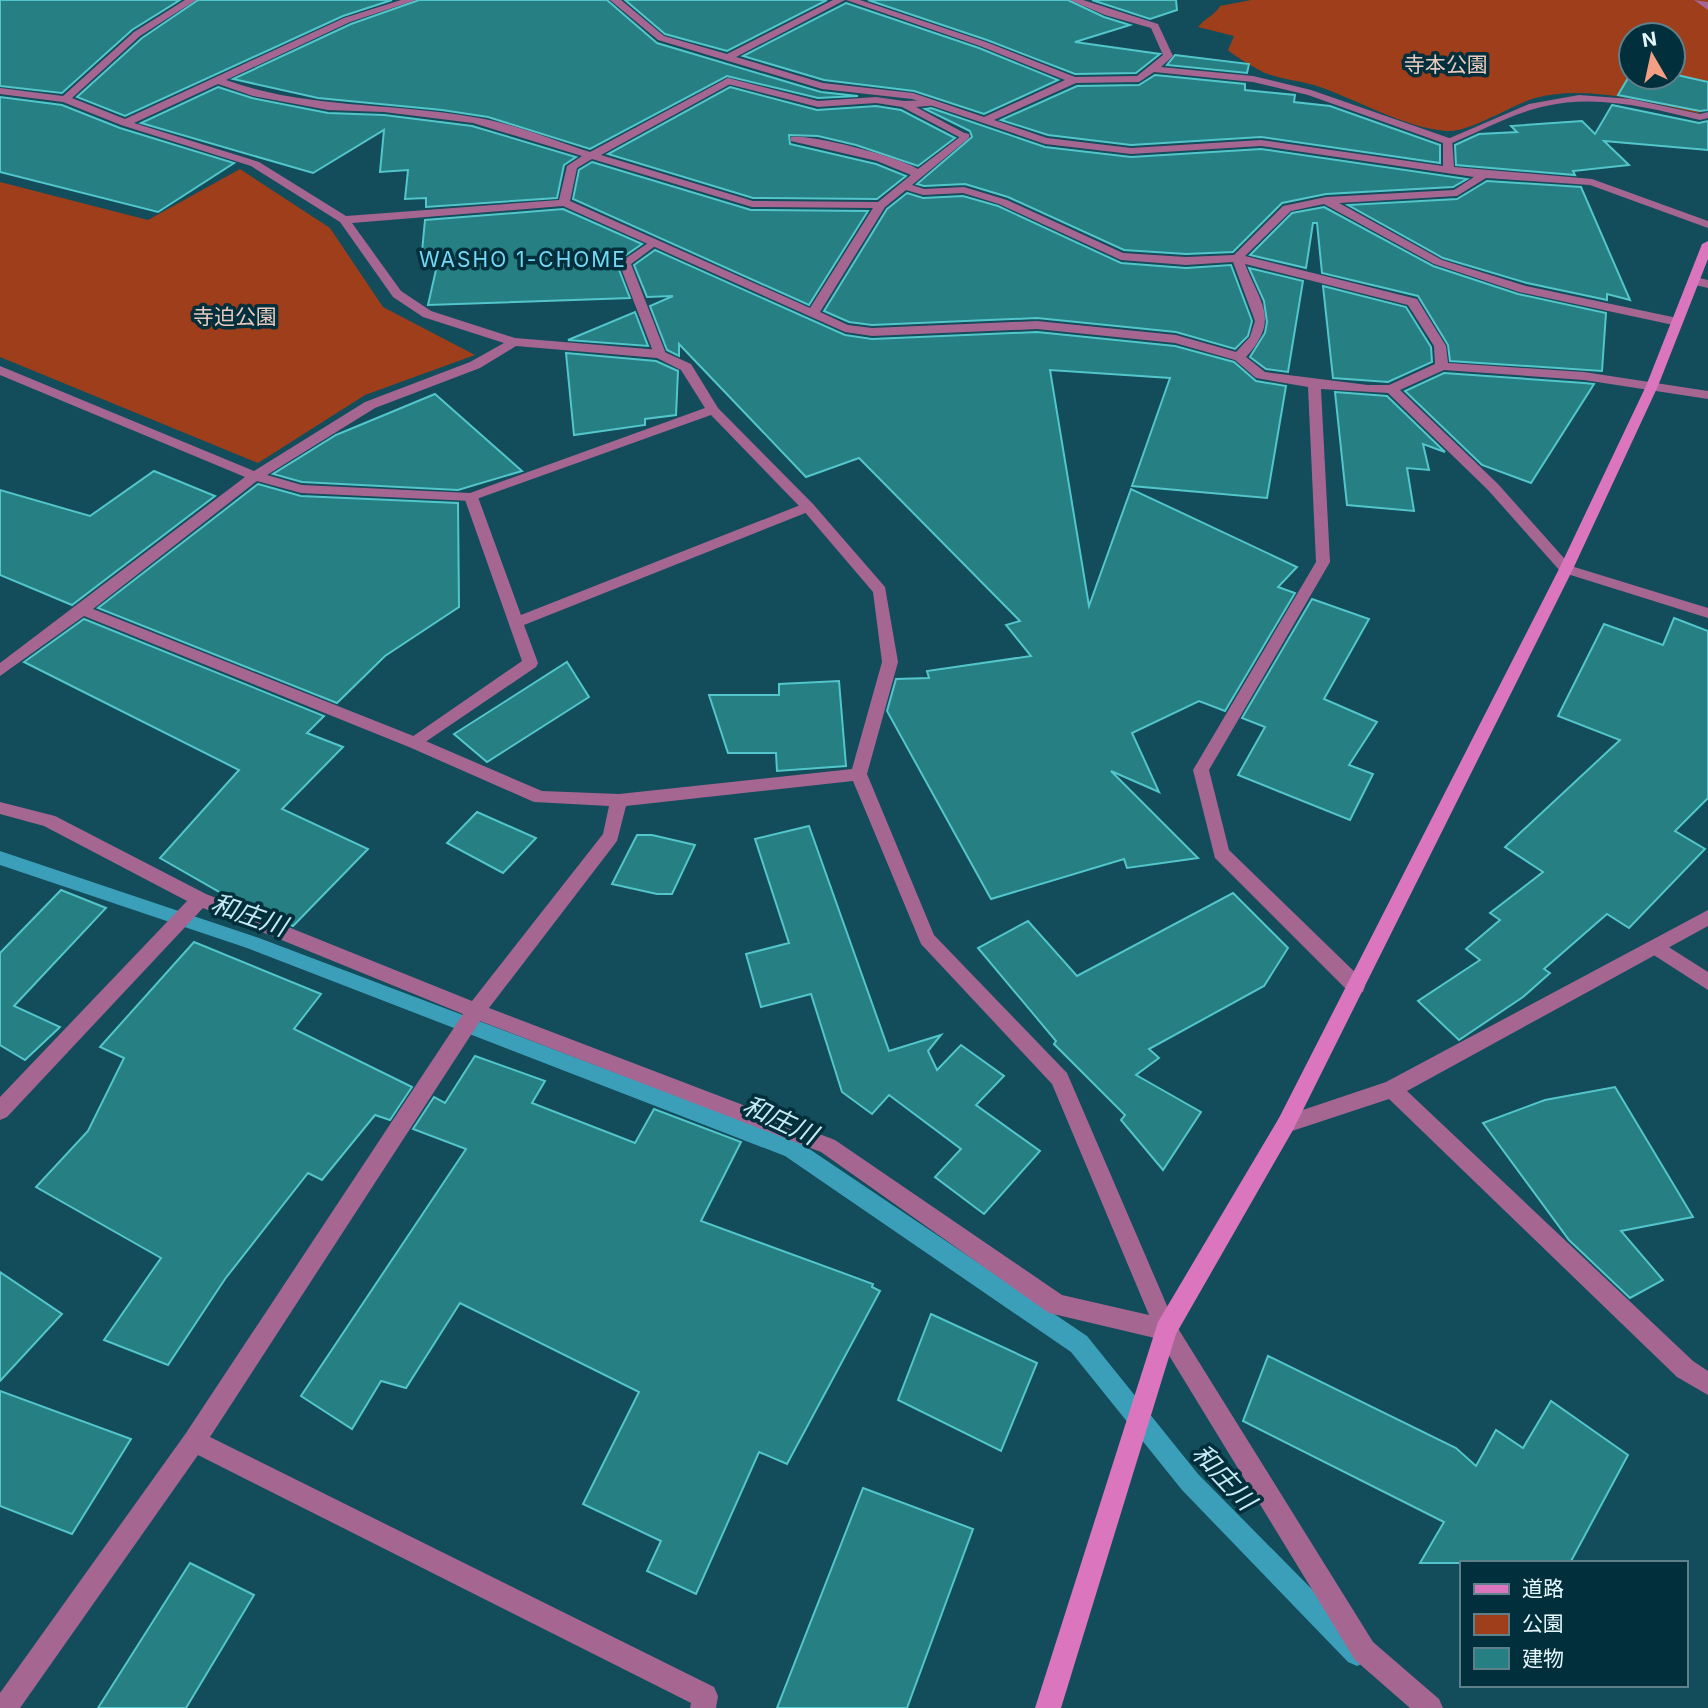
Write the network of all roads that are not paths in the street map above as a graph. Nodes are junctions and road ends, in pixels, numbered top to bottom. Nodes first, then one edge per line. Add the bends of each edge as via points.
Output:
1 (191, 0) edge
2 (411, 0) edge
3 (615, 0) edge
4 (840, 0) edge
5 (851, 0) edge
6 (1075, 0) edge
7 (1699, 0) edge
8 (1708, 7) edge
9 (729, 57) junction
10 (1154, 69) junction
11 (217, 80) junction
12 (1074, 80) junction
13 (0, 91) edge
14 (65, 99) junction
15 (934, 103) junction
16 (904, 104) junction
17 (1708, 115) edge
18 (983, 121) junction
19 (125, 122) junction
20 (795, 139) dead end
21 (1448, 141) junction
22 (592, 156) junction
23 (1449, 169) junction
24 (918, 175) junction
25 (1484, 175) junction
26 (905, 186) junction
27 (1326, 200) junction
28 (564, 203) junction
29 (881, 205) junction
30 (344, 220) junction
31 (1708, 225) edge
32 (654, 242) junction
33 (1708, 244) edge
34 (1237, 258) junction
35 (1701, 283) edge
36 (813, 313) junction
37 (1678, 322) junction
38 (514, 342) junction
39 (660, 354) junction
40 (1239, 357) junction
41 (1442, 366) junction
42 (0, 370) edge
43 (1314, 384) junction
44 (1652, 386) junction
45 (1391, 389) junction
46 (1708, 395) edge
47 (713, 410) junction
48 (255, 476) junction
49 (471, 497) junction
50 (808, 508) junction
51 (1566, 569) junction
52 (82, 610) junction
53 (1708, 612) edge
54 (516, 623) junction
55 (0, 671) edge
56 (415, 743) junction
57 (859, 774) junction
58 (619, 800) junction
59 (0, 807) edge
60 (200, 899) junction
61 (1708, 917) edge
62 (1656, 947) junction
63 (1708, 982) edge
64 (1356, 986) junction
65 (477, 1011) junction
66 (1392, 1089) junction
67 (0, 1111) edge
68 (1286, 1124) junction
69 (1166, 1330) junction
70 (1685, 1369) junction
71 (1708, 1371) edge
72 (1708, 1384) edge
73 (194, 1441) junction
74 (5, 1708) edge
75 (703, 1708) edge
76 (1048, 1708) edge
77 (1430, 1708) edge

1 - 14 street via 137,34
2 - 11 street via 347,20
3 - 9 street via 661,38
4 - 9 street
5 - 12 street
6 - 10 street via 1154,26 1168,56
7 - 8 street
9 - 15 street via 822,86 913,96
10 - 12 street via 1139,79
10 - 21 street via 1253,79 1300,90
11 - 19 street
11 - 22 street via 253,93 328,107 474,120
12 - 18 street
13 - 14 street
14 - 19 street
15 - 16 street
15 - 18 street
16 - 22 street via 876,100 818,104 728,81
16 - 24 street via 965,136
17 - 21 street via 1634,101 1560,100
18 - 23 street via 1045,141 1131,151 1261,143
19 - 30 street via 255,164
20 - 24 street via 898,162 915,168
21 - 23 street
22 - 28 street via 572,166
22 - 29 street via 752,204
23 - 25 street
24 - 26 street
25 - 27 street via 1457,193
25 - 31 street via 1592,182
26 - 29 street
26 - 34 street via 923,192 964,190 1003,202 1121,256 1186,261
27 - 34 street via 1287,208
27 - 37 street via 1438,262 1523,289
28 - 30 street
28 - 32 street
29 - 36 street
30 - 38 street via 397,293 427,314
32 - 36 street
32 - 39 street via 625,262
33 - 35 street
34 - 40 street via 1261,321 1256,338
34 - 41 street via 1413,302 1440,346
35 - 37 street
36 - 40 street via 845,328 872,332 1037,325 1176,339
37 - 44 street
38 - 39 street
38 - 48 street via 475,365 369,405
39 - 47 street via 686,367
40 - 43 street via 1261,375
41 - 44 street via 1584,376
41 - 45 street
42 - 48 street
43 - 45 street
43 - 64 street via 1323,562 1201,770 1221,853
44 - 46 street
44 - 51 street
45 - 51 street via 1493,487
47 - 49 street
47 - 50 street
48 - 49 street via 300,489
48 - 52 street
49 - 54 street
50 - 54 street
50 - 57 street via 880,591 890,662
51 - 53 street
51 - 64 street
52 - 55 street
52 - 56 street
54 - 56 street via 530,663
56 - 58 street via 540,797
57 - 58 street
57 - 69 street via 927,939 1060,1079
58 - 65 street via 611,836
59 - 60 street via 49,821
60 - 65 street
60 - 67 street
61 - 62 street
62 - 63 street
62 - 66 street
64 - 68 street
65 - 69 street via 828,1146 1057,1306
65 - 73 street
66 - 68 street
66 - 70 street
68 - 69 street
69 - 76 street
69 - 77 street via 1364,1651
70 - 71 street
70 - 72 street
73 - 74 street
73 - 75 street via 705,1696

